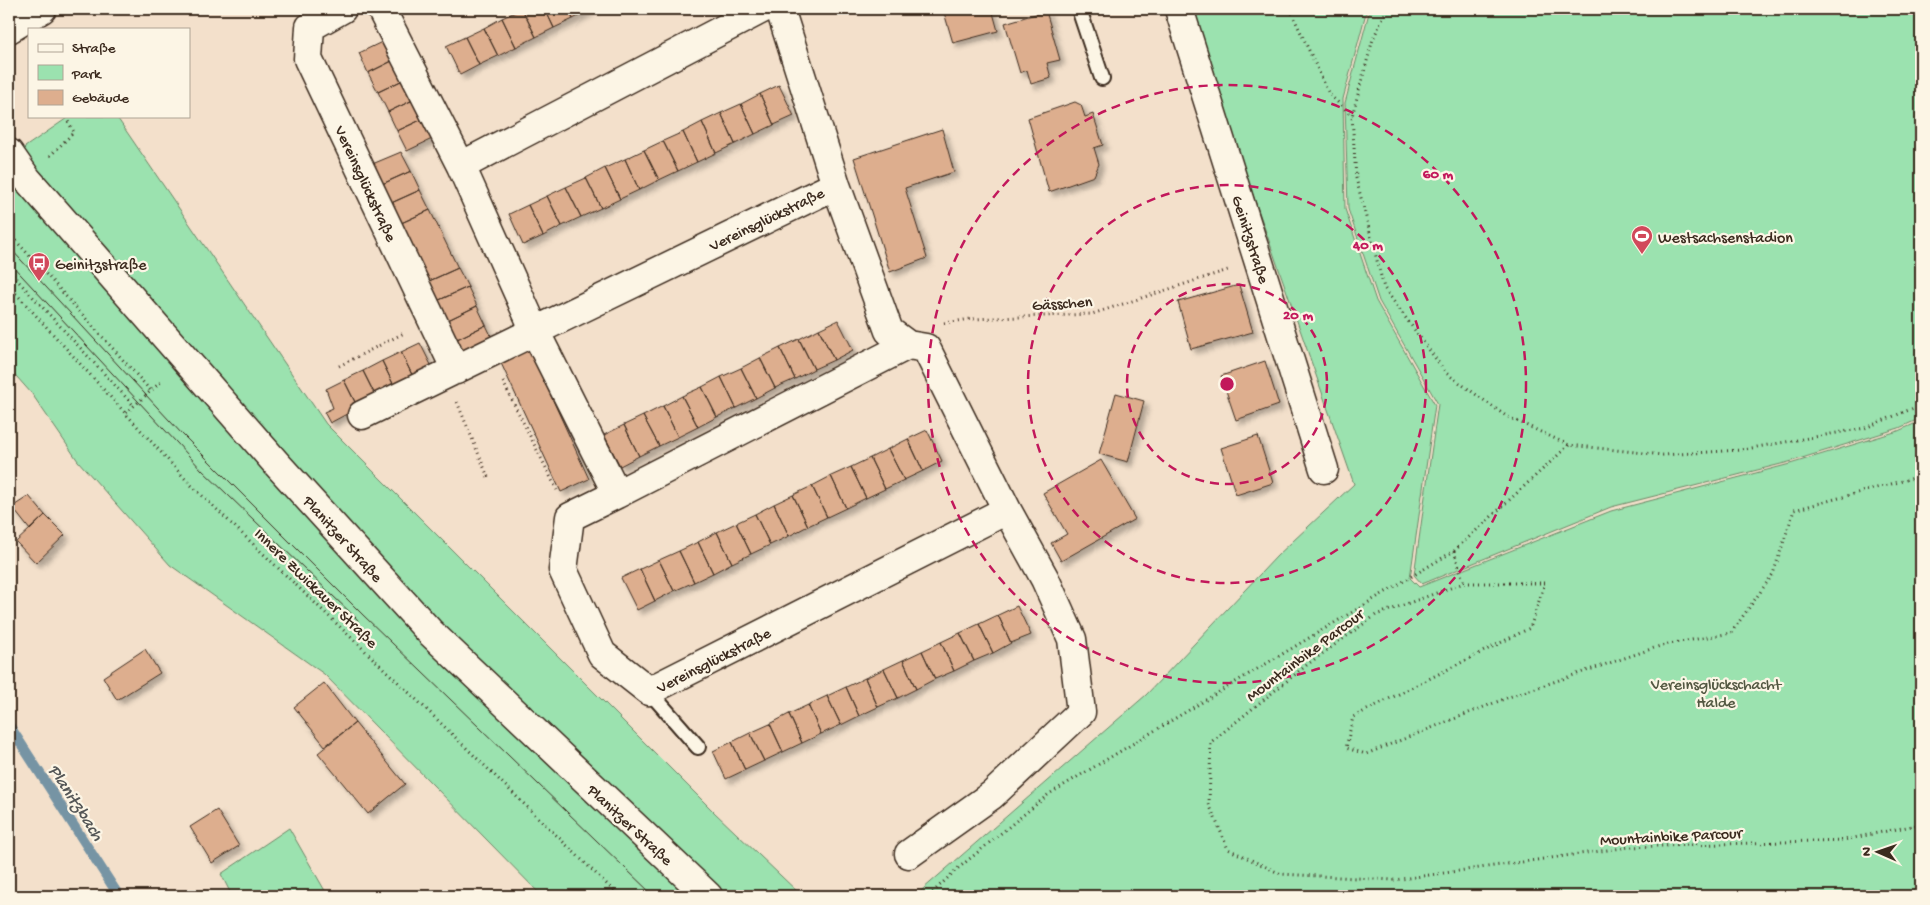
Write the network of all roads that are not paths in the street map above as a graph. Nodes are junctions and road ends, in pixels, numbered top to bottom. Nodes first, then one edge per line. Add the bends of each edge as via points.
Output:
1 (42, 9) edge
2 (342, 9) edge
3 (381, 9) edge
4 (762, 9) edge
5 (780, 9) edge
6 (1079, 9) edge
7 (1179, 9) edge
8 (9, 29) edge
9 (1102, 78) dead end
10 (9, 154) edge
11 (461, 166) junction
12 (836, 184) junction
13 (535, 331) junction
14 (898, 338) junction
15 (451, 372) junction
16 (362, 415) dead end
17 (1324, 469) dead end
18 (617, 494) junction
19 (1007, 510) junction
20 (649, 691) junction
21 (698, 747) dead end
22 (909, 854) dead end
23 (708, 896) edge

1 - 8 street
2 - 15 street, Vereinsglückstraße via 310,27 308,59 432,320
3 - 11 street
4 - 11 street
5 - 12 street, Vereinsglückstraße
6 - 9 lane
7 - 17 street, Geinitzstraße
10 - 23 street, Planitzer Straße via 27,179 276,463 430,632
11 - 13 street
12 - 13 street, Vereinsglückstraße
12 - 14 street, Vereinsglückstraße
13 - 15 street, Vereinsglückstraße
13 - 18 street
14 - 18 street
14 - 19 street via 926,348
15 - 16 street, Vereinsglückstraße
18 - 20 street, Vereinsglückstraße via 570,517 563,570 602,654
19 - 20 street, Vereinsglückstraße
19 - 22 street via 1045,579 1072,640 1081,712 992,794
20 - 21 lane

